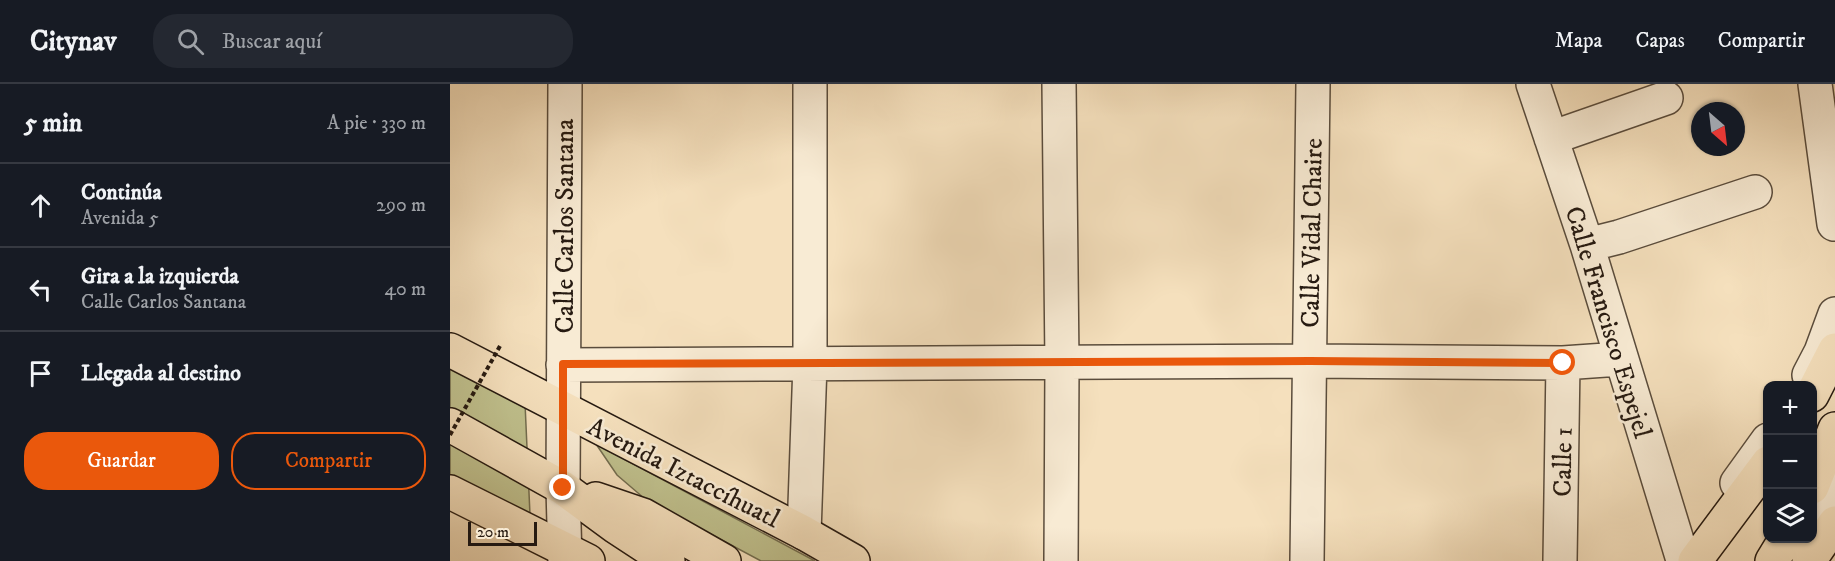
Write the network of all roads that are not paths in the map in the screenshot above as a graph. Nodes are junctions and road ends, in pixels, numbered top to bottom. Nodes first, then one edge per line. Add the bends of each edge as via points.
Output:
1 (566, 84) edge
2 (810, 84) edge
3 (1059, 84) edge
4 (1313, 84) edge
5 (1533, 84) edge
6 (1815, 84) edge
7 (1666, 98) dead end
8 (1551, 138) junction
9 (1755, 192) dead end
10 (1834, 224) edge
11 (1587, 245) junction
12 (1835, 314) edge
13 (450, 350) edge
14 (1835, 350) edge
15 (1620, 359) junction
16 (1310, 361) junction
17 (1563, 363) junction
18 (563, 364) junction
19 (810, 364) junction
20 (1062, 364) junction
21 (1806, 381) edge
22 (1817, 385) edge
23 (564, 411) junction
24 (450, 425) edge
25 (1835, 429) edge
26 (1763, 447) edge
27 (1763, 468) edge
28 (1817, 474) edge
29 (1835, 481) edge
30 (563, 488) junction
31 (450, 492) edge
32 (1817, 518) edge
33 (1835, 523) edge
34 (804, 533) junction
35 (1835, 541) edge
36 (1783, 543) edge
37 (1804, 543) edge
38 (572, 557) edge
39 (668, 561) edge
40 (724, 561) edge
41 (853, 561) edge
42 (1061, 561) edge
43 (1307, 561) edge
44 (1560, 561) edge
45 (1686, 561) edge
46 (1772, 561) edge
47 (1794, 561) edge
48 (1809, 561) edge
49 (1820, 561) edge

1 - 18 street, Calle Carlos Santana
2 - 19 street
3 - 20 street
4 - 16 street, Calle Vidal Chaire
5 - 8 street, Calle Francisco Espejel
6 - 10 street
7 - 8 street
8 - 11 street, Calle Francisco Espejel
9 - 11 street
11 - 15 street, Calle Francisco Espejel
12 - 21 street
13 - 23 main road, Avenida Iztaccíhuatl
14 - 22 main road
15 - 17 street
15 - 45 street, Calle Francisco Espejel
16 - 17 street
16 - 20 street
16 - 43 street, Calle Vidal Chaire
17 - 44 street, Calle 1
18 - 19 street
18 - 23 street, Calle Carlos Santana
19 - 20 street
19 - 34 street
20 - 42 street
23 - 30 street, Calle Carlos Santana
23 - 34 main road, Avenida Iztaccíhuatl
24 - 30 main road
25 - 28 main road
26 - 45 street
27 - 45 main road
29 - 32 street
30 - 38 street, Calle Carlos Santana
30 - 39 main road
30 - 40 main road via 643,515
31 - 38 main road
33 - 48 main road
34 - 41 main road, Avenida Iztaccíhuatl
35 - 49 main road
36 - 46 main road
37 - 47 street

